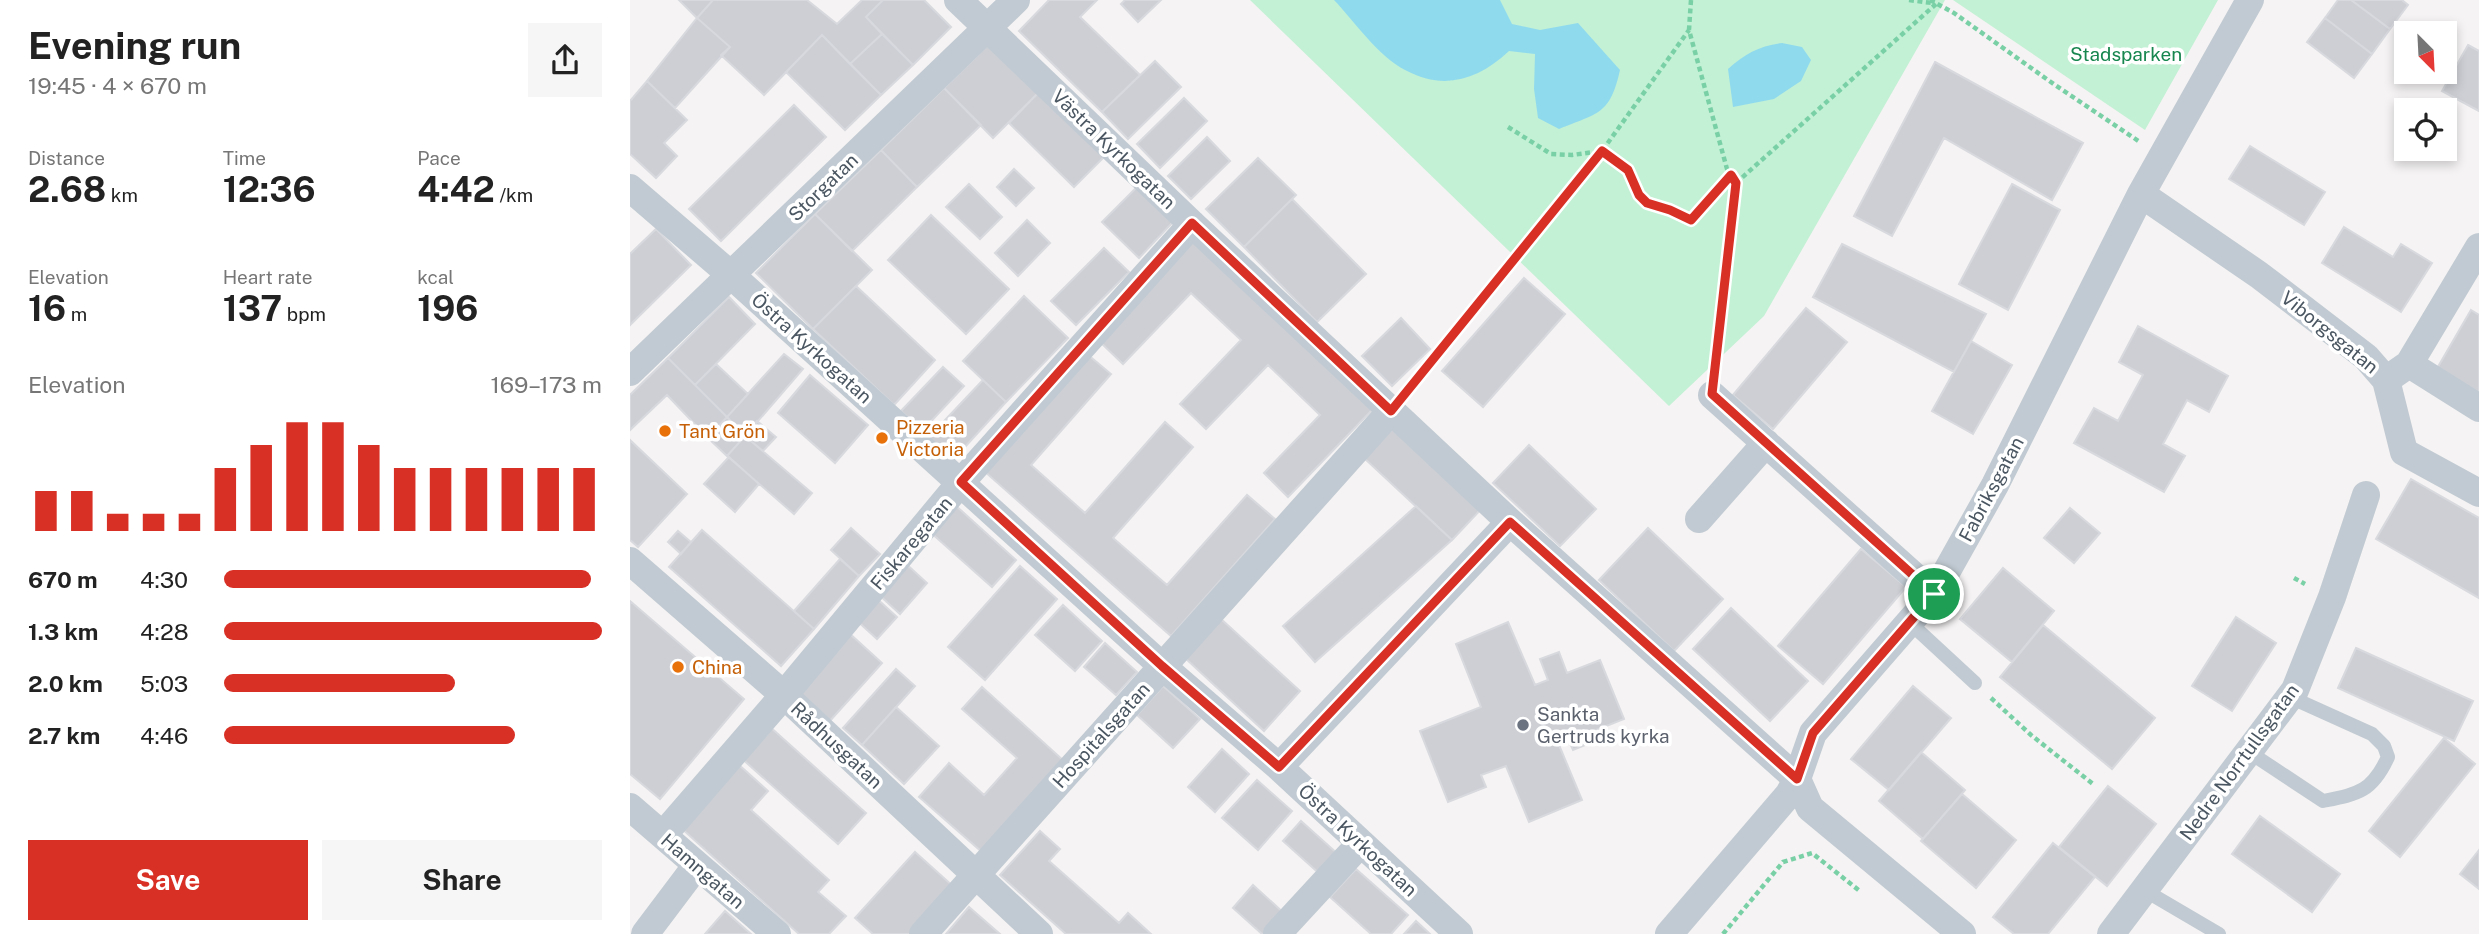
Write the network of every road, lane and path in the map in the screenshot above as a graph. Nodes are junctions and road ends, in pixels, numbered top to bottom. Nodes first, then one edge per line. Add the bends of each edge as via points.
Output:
1 (958, 0) edge
2 (1016, 0) edge
3 (1691, 0) edge
4 (1909, 0) edge
5 (1930, 0) edge
6 (2250, 0) edge
7 (1936, 4) junction
8 (988, 28) junction
9 (1689, 30) junction
10 (1507, 127) dead end
11 (1602, 151) junction
12 (2162, 156) junction
13 (1731, 175) junction
14 (1736, 183) junction
15 (630, 188) edge
16 (2141, 194) junction
17 (1192, 223) junction
18 (2479, 247) edge
19 (732, 275) junction
20 (630, 372) edge
21 (2398, 372) junction
22 (1712, 394) joint
23 (2479, 408) edge
24 (1391, 411) junction
25 (1766, 443) junction
26 (961, 482) junction
27 (2479, 494) edge
28 (2366, 495) dead end
29 (1699, 519) dead end
30 (1510, 522) junction
31 (631, 563) edge
32 (1934, 594) junction
33 (1909, 622) junction
34 (1162, 666) junction
35 (1975, 683) joint
36 (784, 695) junction
37 (2290, 697) junction
38 (2249, 752) junction
39 (1279, 767) junction
40 (1797, 779) junction
41 (2093, 784) dead end
42 (630, 807) edge
43 (663, 835) junction
44 (1361, 843) junction
45 (1812, 853) dead end
46 (696, 865) junction
47 (975, 875) junction
48 (2144, 890) junction
49 (645, 934) edge
50 (777, 934) edge
51 (923, 934) edge
52 (1038, 934) edge
53 (1277, 934) edge
54 (1460, 934) edge
55 (1669, 934) edge
56 (1723, 934) edge
57 (1962, 934) edge
58 (2111, 934) edge
59 (2220, 934) edge

1 - 8 street, Västra Kyrkogatan
2 - 8 street, Storgatan
3 - 9 path
4 - 7 path
5 - 7 path
6 - 12 street, Fabriksgatan
7 - 12 path
7 - 14 path
8 - 17 street, Västra Kyrkogatan
8 - 19 street, Storgatan
9 - 11 path
9 - 13 path
10 - 11 path via 1551,154
11 - 13 path via 1628,170 1647,203 1691,220
11 - 24 path
12 - 16 street, Fabriksgatan
13 - 14 path
14 - 22 path
15 - 19 street, Östra Kyrkogatan
16 - 21 street, Viborgsgatan via 2366,357
16 - 32 street, Fabriksgatan via 1995,485
17 - 24 street, Västra Kyrkogatan
17 - 26 street, Fiskaregatan
18 - 21 street
19 - 20 street, Storgatan
19 - 26 street, Östra Kyrkogatan
21 - 23 street, Viborgsgatan
21 - 27 street, Viborgsgatan via 2404,452
22 - 25 street
24 - 30 street, Västra Kyrkogatan
24 - 34 street, Hospitalsgatan
25 - 29 street
25 - 32 street
26 - 34 street, Östra Kyrkogatan
26 - 36 street, Fiskaregatan
28 - 37 street, Nedre Norrtullsgatan via 2332,597
30 - 39 street
30 - 40 street, Västra Kyrkogatan
31 - 36 street, Rådhusgatan
32 - 33 street, Fabriksgatan
33 - 35 lane
33 - 40 street, Fabriksgatan via 1813,733
34 - 39 street, Östra Kyrkogatan
34 - 47 street, Hospitalsgatan
35 - 41 path
36 - 43 street, Fiskaregatan
36 - 47 street, Rådhusgatan
37 - 38 street, Nedre Norrtullsgatan
37 - 38 lane via 2371,734 2385,746 2388,757 2381,771 2359,794 2323,801
38 - 48 street, Nedre Norrtullsgatan
39 - 44 street, Östra Kyrkogatan
40 - 55 street, Fabriksgatan
40 - 57 street via 1810,808
42 - 43 street, Hamngatan
43 - 46 street, Hamngatan
44 - 53 street
44 - 54 street, Östra Kyrkogatan
45 - 56 path via 1783,862
46 - 49 street
46 - 50 street, Hamngatan
47 - 51 street, Hospitalsgatan
47 - 52 street, Rådhusgatan
48 - 58 street, Nedre Norrtullsgatan
48 - 59 lane

